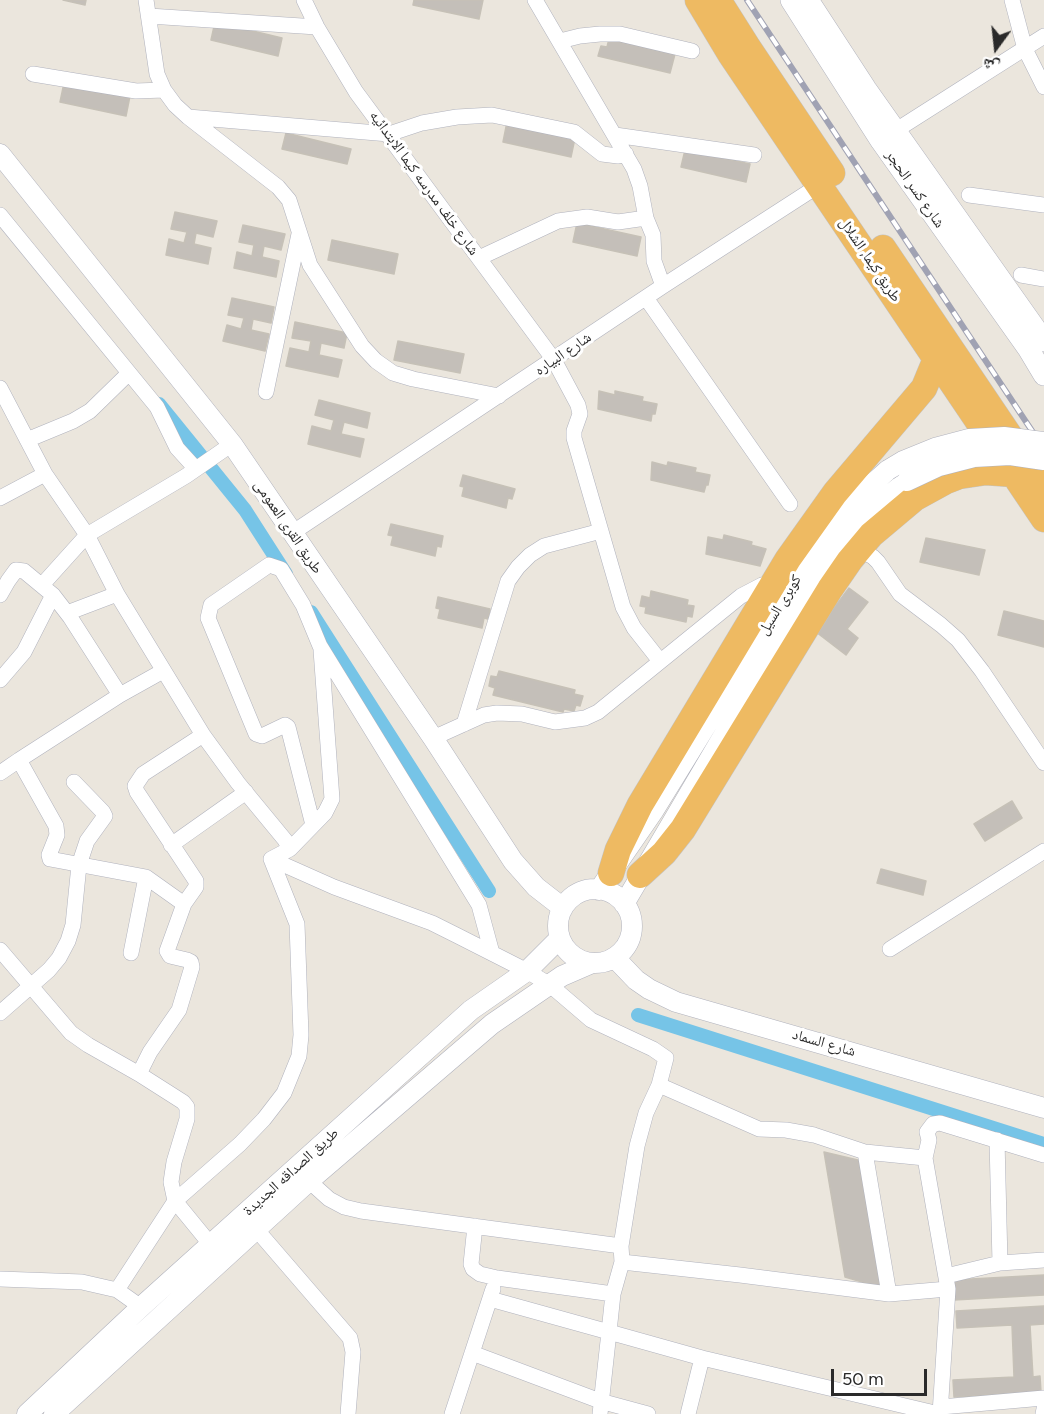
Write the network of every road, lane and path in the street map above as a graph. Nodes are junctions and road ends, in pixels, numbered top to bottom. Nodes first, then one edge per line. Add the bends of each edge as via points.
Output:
1 (146, 0) edge
2 (304, 0) edge
3 (535, 0) edge
4 (698, 0) edge
5 (718, 0) edge
6 (791, 0) edge
7 (808, 0) edge
8 (1012, 0) edge
9 (149, 16) junction
10 (317, 27) junction
11 (1044, 36) edge
12 (560, 41) junction
13 (1025, 49) junction
14 (739, 50) junction
15 (692, 51) dead end
16 (33, 74) dead end
17 (1044, 87) edge
18 (164, 90) junction
19 (188, 117) junction
20 (389, 134) junction
21 (615, 135) junction
22 (888, 136) junction
23 (0, 154) edge
24 (626, 154) junction
25 (754, 155) dead end
26 (826, 180) junction
27 (969, 195) dead end
28 (1044, 205) edge
29 (646, 218) junction
30 (2, 223) edge
31 (299, 234) junction
32 (479, 258) junction
33 (1021, 276) dead end
34 (1044, 279) edge
35 (663, 286) junction
36 (646, 298) junction
37 (1044, 341) edge
38 (936, 359) junction
39 (554, 360) junction
40 (129, 373) junction
41 (1044, 375) edge
42 (0, 388) edge
43 (266, 392) dead end
44 (499, 396) junction
45 (27, 440) junction
46 (1044, 442) edge
47 (229, 446) junction
48 (1044, 460) edge
49 (198, 467) junction
50 (45, 474) junction
51 (1014, 474) junction
52 (1044, 487) edge
53 (0, 498) edge
54 (790, 504) dead end
55 (1044, 519) edge
56 (601, 531) junction
57 (292, 533) junction
58 (87, 535) junction
59 (859, 549) junction
60 (775, 582) junction
61 (48, 590) junction
62 (117, 594) junction
63 (0, 595) edge
64 (67, 613) junction
65 (320, 646) junction
66 (660, 661) junction
67 (163, 671) junction
68 (0, 680) edge
69 (120, 695) junction
70 (464, 724) junction
71 (203, 735) junction
72 (433, 738) junction
73 (20, 760) junction
74 (1044, 762) edge
75 (0, 773) edge
76 (74, 782) dead end
77 (246, 792) junction
78 (313, 825) junction
79 (171, 845) junction
80 (290, 849) junction
81 (1044, 851) edge
82 (271, 859) junction
83 (80, 865) junction
84 (640, 875) junction
85 (146, 877) junction
86 (605, 881) junction
87 (184, 904) junction
88 (624, 904) junction
89 (563, 908) junction
90 (560, 938) junction
91 (890, 949) dead end
92 (0, 950) edge
93 (131, 953) dead end
94 (492, 953) junction
95 (615, 957) junction
96 (592, 963) junction
97 (526, 971) junction
98 (550, 985) junction
99 (32, 986) junction
100 (0, 1013) edge
101 (139, 1074) junction
102 (659, 1085) junction
103 (1044, 1108) edge
104 (997, 1140) junction
105 (865, 1152) junction
106 (1044, 1155) edge
107 (925, 1158) junction
108 (309, 1181) junction
109 (175, 1200) junction
110 (475, 1226) junction
111 (256, 1229) junction
112 (621, 1246) junction
113 (217, 1252) junction
114 (1044, 1260) edge
115 (622, 1262) junction
116 (1000, 1263) junction
117 (497, 1278) junction
118 (0, 1279) edge
119 (947, 1282) junction
120 (117, 1290) junction
121 (613, 1294) junction
122 (889, 1294) junction
123 (490, 1299) junction
124 (141, 1306) junction
125 (609, 1332) junction
126 (472, 1353) junction
127 (702, 1358) junction
128 (99, 1359) junction
129 (1044, 1398) edge
130 (600, 1408) edge
131 (1044, 1409) edge
132 (940, 1412) edge
133 (455, 1413) edge
134 (27, 1414) edge
135 (54, 1414) edge
136 (348, 1414) edge
137 (648, 1414) edge
138 (688, 1414) edge
139 (1043, 1414) edge

1 - 9 street
2 - 10 street, شارع خلف مدرسه كيما الابتدائيه
3 - 12 street
4 - 14 highway, طريق كيما, الشلال
5 - 14 highway, طريق كيما, الشلال
6 - 22 main road, شارع كسر الحجر
7 - 22 main road, شارع كسر الحجر
8 - 13 street
9 - 10 street
9 - 18 street via 157,74
10 - 20 street, شارع خلف مدرسه كيما الابتدائيه via 356,92
11 - 13 street
12 - 15 street via 600,33 620,34
12 - 21 street
13 - 17 street
13 - 22 street
14 - 26 highway, طريق كيما, الشلال
16 - 18 street via 136,91
18 - 19 street
19 - 20 street
19 - 31 street via 278,187 289,200
20 - 24 street via 422,123 492,115 574,132 602,154
20 - 32 street, شارع خلف مدرسه كيما الابتدائيه
21 - 24 street
21 - 25 street
22 - 37 main road, شارع كسر الحجر
22 - 41 main road, شارع كسر الحجر
23 - 47 street, طريق القرى العمومى
24 - 29 street via 640,186
26 - 35 street, شارع البياره
26 - 38 highway, طريق كيما, الشلال
26 - 52 highway, طريق كيما, الشلال
27 - 28 street
29 - 32 street via 618,222 587,217 558,221
29 - 35 street
30 - 40 street
31 - 43 street
31 - 44 street via 310,265 362,346 376,361 393,373 413,379
32 - 39 street, شارع خلف مدرسه كيما الابتدائيه
33 - 34 street
35 - 36 street, شارع البياره
36 - 39 street, شارع البياره
36 - 54 street
38 - 51 highway, طريق كيما, الشلال
38 - 60 highway via 924,388 835,493
39 - 44 street, شارع البياره
39 - 56 street, شارع خلف مدرسه كيما الابتدائيه via 578,405 580,414 574,438
40 - 45 street via 90,411
40 - 49 street via 157,407 177,448
42 - 45 street
44 - 57 street, شارع البياره
45 - 50 street
46 - 86 street, كوبرى السيل, bridge via 1004,437 943,445 888,470 846,507 821,539 660,801
47 - 49 street
47 - 57 street, طريق القرى العمومى
48 - 84 street, كوبرى السيل, bridge via 1010,455 974,457 939,466 907,481 863,516 824,565
49 - 58 street
50 - 53 street
50 - 58 street
51 - 55 highway, طريق كيما, الشلال
51 - 59 highway via 972,473 933,487 898,510
56 - 66 street, شارع خلف مدرسه كيما الابتدائيه via 623,607
56 - 70 street via 544,546 530,555 508,580
57 - 72 street, طريق القرى العمومى
58 - 61 street
58 - 62 street
59 - 74 street via 878,562 900,594 958,640
59 - 84 highway via 830,589 683,830
60 - 66 street via 750,589
60 - 86 highway via 640,805
61 - 63 street via 24,571 16,570
61 - 64 street
61 - 68 street via 24,652
62 - 64 street
62 - 67 street
64 - 69 street
65 - 78 street via 333,788 329,807
65 - 78 street via 303,605 276,566 269,565 209,609 208,618 256,734 262,736 288,727
65 - 94 street via 479,905
66 - 70 street via 598,712 585,718 555,722 497,713
67 - 69 street
67 - 71 street
69 - 73 street
70 - 72 street
71 - 77 street
71 - 79 street via 143,774 135,786
72 - 89 street, طريق القرى العمومى via 513,861 536,887
73 - 75 street
73 - 83 street via 56,826 50,859
76 - 83 street via 105,816 87,841
77 - 79 street
77 - 80 street
78 - 80 street
79 - 87 street via 195,881 196,887
80 - 82 street
81 - 91 street
82 - 94 street via 432,923
82 - 109 street via 297,924 299,1056 284,1093 264,1119
83 - 85 street
83 - 99 street via 68,941 59,958
84 - 88 street, كوبرى السيل
85 - 87 street
85 - 93 street
86 - 88 street
86 - 89 street via 578,894
87 - 101 street via 167,951 170,956 191,962 192,967 179,1010
88 - 95 street via 630,914 630,939
89 - 90 street
90 - 96 street via 572,955
90 - 97 street, طريق الصداقه الجديدة
92 - 99 street
94 - 97 street
95 - 96 street
95 - 103 street, شارع السماد via 636,980 676,1002
96 - 98 street, طريق الصداقه الجديدة
97 - 98 street
97 - 113 street, طريق الصداقه الجديدة via 471,1010
98 - 102 street via 591,1020 666,1058
98 - 108 street, طريق الصداقه الجديدة via 492,1024
99 - 100 street
99 - 101 street via 71,1033
101 - 109 street via 187,1107 171,1174
102 - 105 street via 759,1129 814,1135
102 - 112 street via 637,1146
104 - 106 street
104 - 107 street via 933,1124 927,1132
104 - 116 street
105 - 107 street
105 - 122 street
107 - 119 street
108 - 110 street via 344,1207
108 - 111 street, طريق الصداقه الجديدة
109 - 113 street
109 - 120 street
110 - 112 street
110 - 117 street via 473,1269
111 - 113 street, طريق الصداقه الجديدة
111 - 136 street via 350,1338 353,1352
112 - 115 street
113 - 124 street, طريق الصداقه الجديدة
113 - 128 street, طريق الصداقه الجديدة
114 - 116 street
115 - 121 street
115 - 122 street
116 - 119 street
117 - 121 street
117 - 123 street
118 - 120 street via 82,1282
119 - 122 street
119 - 132 street
120 - 124 street
121 - 125 street
123 - 125 street
123 - 126 street
124 - 128 street, طريق الصداقه الجديدة
125 - 127 street
125 - 130 street
126 - 130 street
126 - 133 street
127 - 132 street
127 - 138 street
128 - 134 street, طريق الصداقه الجديدة
128 - 135 street, طريق الصداقه الجديدة
129 - 132 street
130 - 137 street
131 - 139 street

